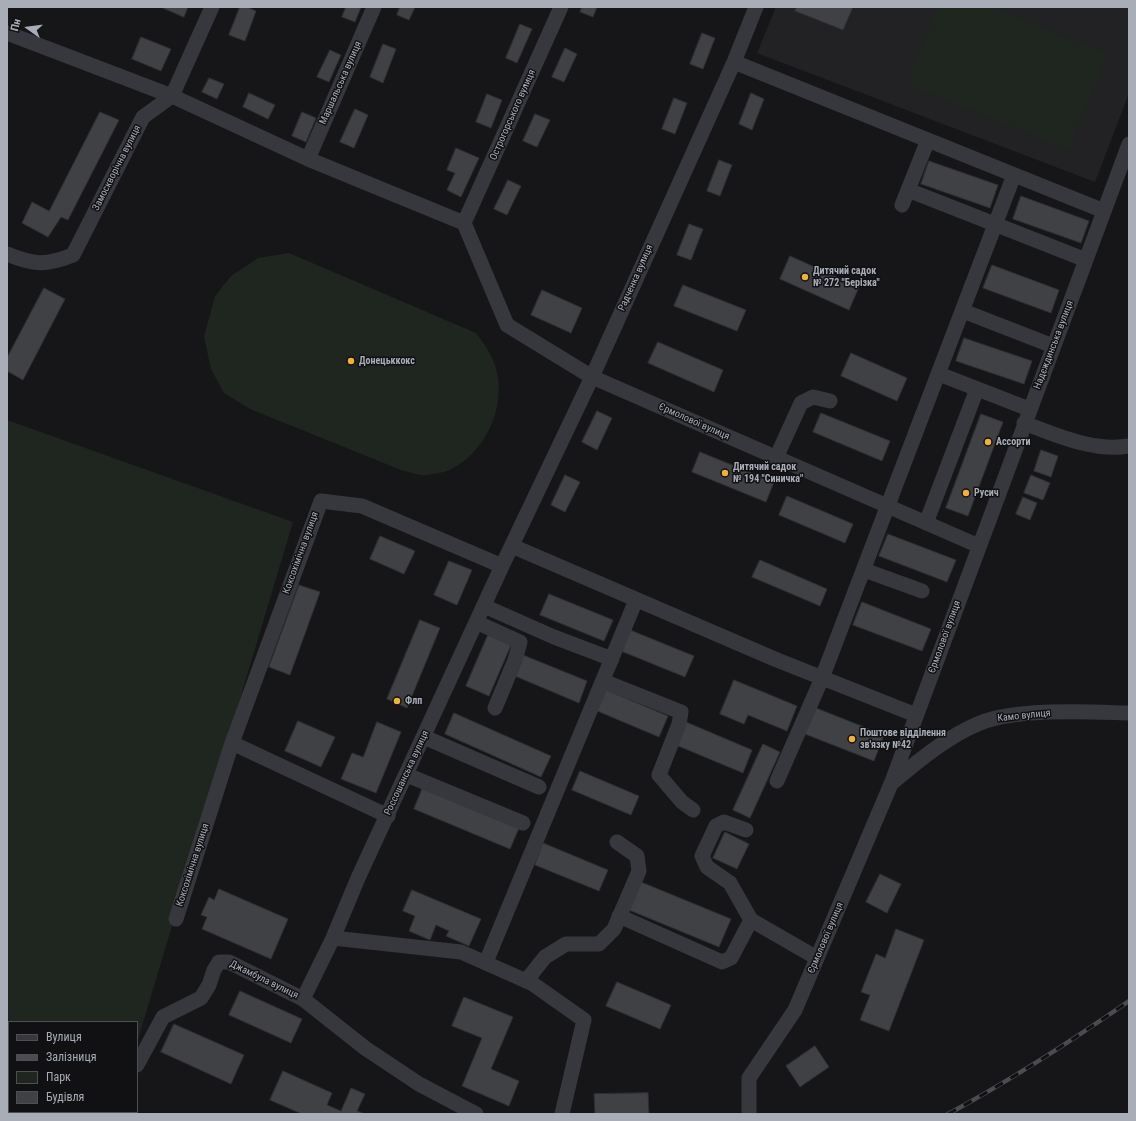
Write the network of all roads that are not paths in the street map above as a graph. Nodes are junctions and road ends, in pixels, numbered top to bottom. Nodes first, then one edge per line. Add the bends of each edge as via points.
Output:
1 (212, 7) edge
2 (374, 7) edge
3 (561, 7) edge
4 (756, 7) edge
5 (7, 33) edge
6 (734, 62) junction
7 (172, 96) junction
8 (928, 140) junction
9 (1129, 144) edge
10 (308, 159) junction
11 (1014, 175) junction
12 (908, 190) junction
13 (902, 205) dead end
14 (1104, 211) junction
15 (464, 223) junction
16 (996, 224) junction
17 (7, 254) edge
18 (1086, 260) junction
19 (963, 311) junction
20 (1053, 346) junction
21 (939, 374) junction
22 (592, 377) junction
23 (977, 389) junction
24 (830, 401) dead end
25 (1029, 409) junction
26 (1024, 423) junction
27 (1129, 446) edge
28 (776, 458) junction
29 (888, 506) junction
30 (926, 523) junction
31 (512, 546) junction
32 (979, 546) junction
33 (502, 566) junction
34 (864, 570) junction
35 (922, 591) dead end
36 (636, 600) junction
37 (484, 606) junction
38 (476, 622) junction
39 (612, 659) junction
40 (822, 678) junction
41 (603, 681) junction
42 (495, 708) dead end
43 (1129, 713) edge
44 (916, 715) junction
45 (424, 737) junction
46 (232, 743) junction
47 (407, 775) junction
48 (777, 781) dead end
49 (891, 784) junction
50 (539, 787) dead end
51 (693, 810) dead end
52 (388, 816) junction
53 (523, 823) dead end
54 (746, 830) dead end
55 (617, 842) dead end
56 (619, 916) junction
57 (176, 919) dead end
58 (751, 920) junction
59 (333, 938) junction
60 (817, 958) junction
61 (486, 962) junction
62 (526, 981) junction
63 (303, 999) junction
64 (138, 1063) edge
65 (476, 1114) edge
66 (562, 1114) edge
67 (749, 1114) edge

1 - 7 street, Замоскворічна вулиця
2 - 10 street, Маршальська вулиця
3 - 15 street, Острогорського вулиця
4 - 6 street, Радченка вулиця
5 - 7 street
6 - 8 street
6 - 22 street, Радченка вулиця
7 - 10 street
7 - 17 street, Замоскворічна вулиця via 144,117 73,255 56,262 29,263
8 - 11 street
8 - 12 street
9 - 14 street, Надєждинська вулиця
10 - 15 street
11 - 14 street
11 - 16 street
12 - 13 street
12 - 16 street
14 - 18 street, Надєждинська вулиця
15 - 22 street, Єрмолової вулиця via 507,324
16 - 18 street
16 - 19 street
18 - 20 street, Надєждинська вулиця
19 - 20 street
19 - 21 street
20 - 25 street, Надєждинська вулиця
21 - 23 street
21 - 29 street
22 - 28 street, Єрмолової вулиця
22 - 31 street, Радченка вулиця
23 - 25 street
23 - 30 street
24 - 28 street via 814,397 801,403
25 - 26 street, Надєждинська вулиця
26 - 27 street via 1077,442 1113,449
26 - 32 street, Надєждинська вулиця
28 - 29 street, Єрмолової вулиця
29 - 30 street, Єрмолової вулиця
29 - 34 street
30 - 32 street, Єрмолової вулиця
31 - 33 street, Россошанська вулиця
31 - 36 street
32 - 44 street, Єрмолової вулиця
33 - 37 street, Россошанська вулиця
33 - 46 street, Коксохімічна вулиця via 362,506 321,501
34 - 35 street
34 - 40 street
36 - 39 street
36 - 40 street
37 - 38 street, Россошанська вулиця
37 - 39 street
38 - 42 street via 520,642
38 - 45 street, Россошанська вулиця
39 - 41 street
40 - 44 street
40 - 48 street
41 - 51 street via 681,712 679,724 659,775 682,802
41 - 61 street
43 - 49 street, Камо вулиця via 1036,713 980,723 920,760
44 - 49 street, Єрмолової вулиця
45 - 47 street, Россошанська вулиця
45 - 50 street
46 - 52 street
46 - 57 street, Коксохімічна вулиця
47 - 52 street, Россошанська вулиця
47 - 53 street
49 - 60 street, Єрмолової вулиця
52 - 59 street, Россошанська вулиця
54 - 58 street via 724,822 716,826 702,856 707,867 730,883
55 - 56 street via 637,856 639,871
56 - 58 street via 722,962 731,958
56 - 62 street via 614,929 599,944 566,944 545,957
58 - 60 street
59 - 61 street via 462,952
59 - 63 street, Россошанська вулиця
60 - 67 street, Єрмолової вулиця via 795,1010 749,1078
61 - 62 street
62 - 66 street via 584,1020
63 - 64 street, Джамбула вулиця via 230,962 219,962 201,998 163,1017
63 - 65 street via 365,1048 419,1084

